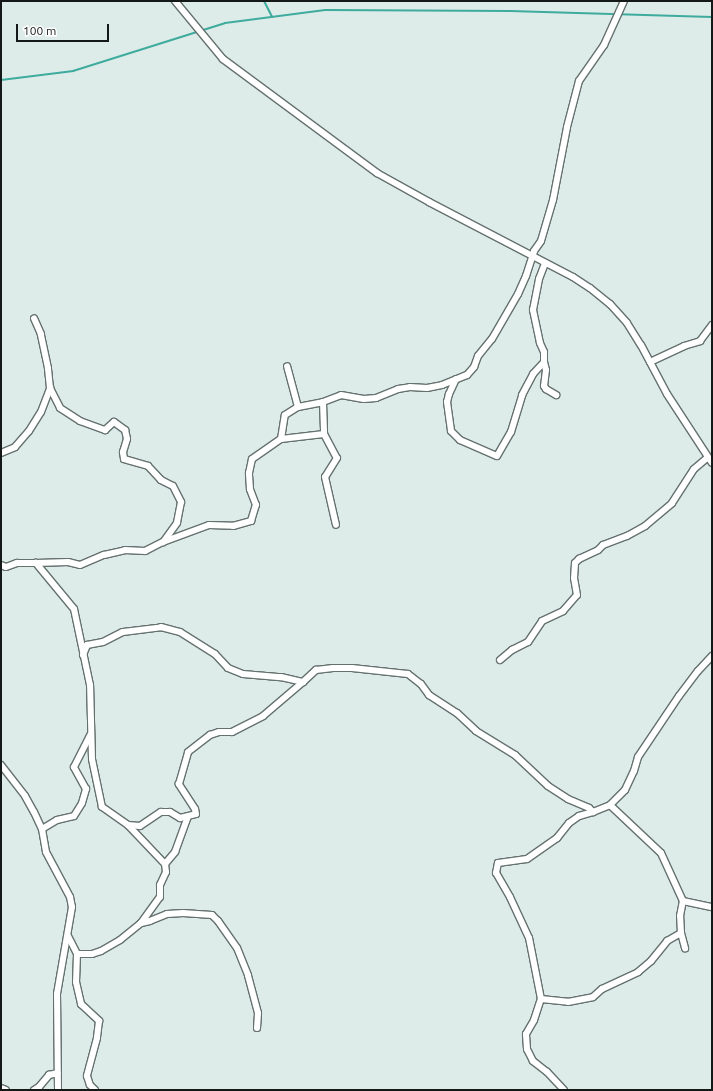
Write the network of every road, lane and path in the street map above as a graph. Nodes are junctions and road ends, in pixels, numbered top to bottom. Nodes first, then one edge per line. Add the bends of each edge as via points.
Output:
1 (175, 1) edge
2 (624, 1) edge
3 (533, 257) junction
4 (545, 263) junction
5 (34, 318) dead end
6 (712, 325) edge
7 (544, 362) junction
8 (650, 362) junction
9 (287, 366) dead end
10 (456, 379) junction
11 (50, 388) junction
12 (556, 395) dead end
13 (323, 402) junction
14 (298, 407) junction
15 (324, 434) junction
16 (281, 439) junction
17 (1, 454) edge
18 (707, 458) junction
19 (712, 463) edge
20 (336, 525) dead end
21 (163, 542) junction
22 (36, 563) junction
23 (1, 565) edge
24 (82, 656) junction
25 (712, 656) edge
26 (500, 660) dead end
27 (303, 682) junction
28 (90, 735) junction
29 (1, 765) edge
30 (610, 805) junction
31 (592, 812) junction
32 (188, 816) junction
33 (128, 825) junction
34 (42, 829) junction
35 (165, 864) junction
36 (683, 901) junction
37 (712, 907) edge
38 (141, 923) junction
39 (678, 935) junction
40 (68, 936) junction
41 (684, 945) dead end
42 (77, 954) junction
43 (541, 999) junction
44 (257, 1028) dead end
45 (58, 1073) junction
46 (1, 1088) edge
47 (6, 1090) edge
48 (34, 1090) edge
49 (58, 1090) edge
50 (95, 1090) edge
51 (564, 1090) edge

1 - 3 street via 223,59 377,173
2 - 3 street via 604,46 579,80 553,200 541,241
3 - 4 street
3 - 10 street via 518,294 492,339 467,375
4 - 7 street via 533,310 538,337 544,352
4 - 8 street via 590,288 610,304 627,323
5 - 11 street via 42,341
6 - 8 street via 700,341
7 - 10 street via 533,374 522,395 511,432 497,456 460,440 451,431 447,402
7 - 12 street via 544,386
8 - 18 street
9 - 14 street
10 - 13 street via 427,388 398,389 376,398 364,399 341,395
11 - 17 street via 29,431 15,447
11 - 21 street via 60,408 80,421 105,430 114,422 125,430 128,439 123,452 124,459 148,466 161,480 173,486 181,502 177,523
13 - 14 street
13 - 15 street
14 - 16 street via 286,415
15 - 16 street
15 - 20 street via 337,458 325,477
16 - 21 street via 252,460 249,473 250,489 256,505 251,521 233,526 209,525
18 - 19 street
18 - 26 street via 694,469 672,503 646,526 579,559 575,563 574,578 577,595 563,611 542,621 528,642
21 - 22 street via 145,552 125,550 80,565 68,562
22 - 23 street via 17,563 6,567
22 - 24 street via 74,609
24 - 27 street via 87,645 103,642 123,632 161,627 180,632 215,654 228,668 244,674
24 - 28 street via 90,685
25 - 30 street via 675,702 638,757 625,790
27 - 31 street via 316,670 333,668 408,674 421,684 429,695 456,713 476,731 515,755 548,786
27 - 32 street via 263,716 232,732 210,735 188,752 178,784 195,809 196,814
28 - 33 street via 102,807
28 - 34 street via 74,767 86,789 82,803 74,816 56,820
29 - 34 street via 25,796
30 - 31 street
30 - 36 street via 661,852
31 - 43 street via 569,823 557,838 526,859 498,863 496,873 529,938
32 - 33 street via 180,818 170,812 162,812 140,826
32 - 35 street via 176,852
33 - 35 street
34 - 40 street via 46,852 70,897 72,907
35 - 38 street via 166,872 160,885 160,897
36 - 37 street
36 - 39 street
38 - 42 street via 101,951
38 - 44 street via 167,914 183,913 212,916 218,921 237,948 248,975 258,1013
39 - 41 street
39 - 43 street via 667,942 638,972 602,988 593,997 568,1002
40 - 42 street
40 - 45 street via 57,994
42 - 50 street via 76,982 81,1004 98,1021 97,1038 87,1076
43 - 51 street via 526,1034 527,1049 533,1061
45 - 48 street via 49,1075
45 - 49 street
46 - 47 street

